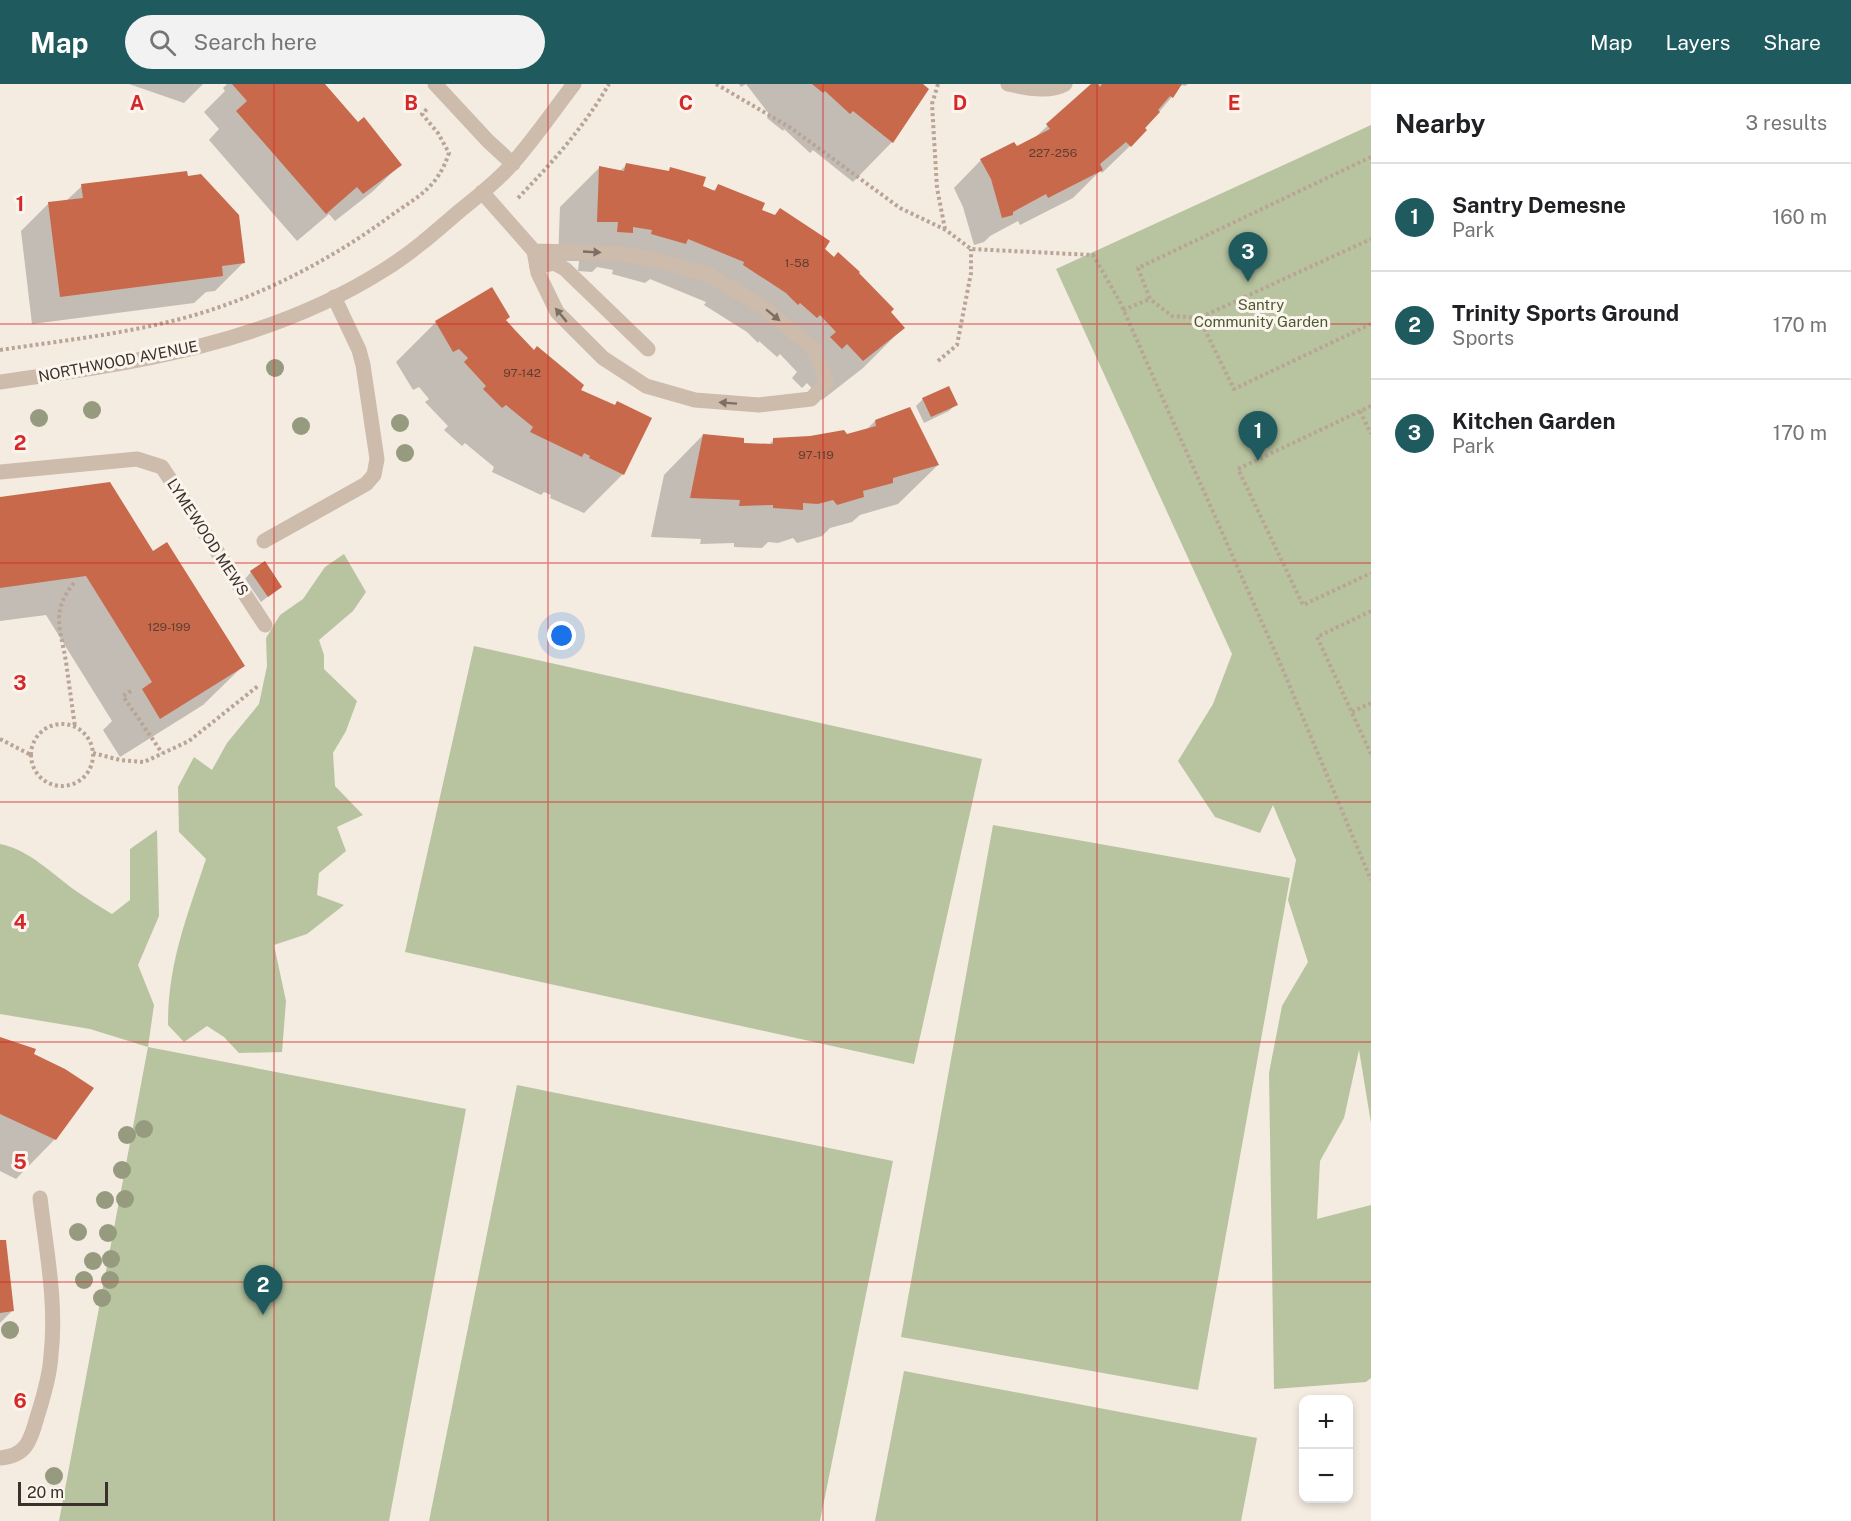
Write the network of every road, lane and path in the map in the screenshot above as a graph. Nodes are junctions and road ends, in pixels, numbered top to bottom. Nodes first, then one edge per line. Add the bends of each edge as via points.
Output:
1 (574, 84) edge
2 (609, 84) edge
3 (716, 84) edge
4 (938, 84) edge
5 (1008, 84) edge
6 (1065, 84) edge
7 (439, 88) edge
8 (1371, 157) edge
9 (513, 164) junction
10 (482, 192) junction
11 (502, 216) junction
12 (946, 230) junction
13 (1371, 239) edge
14 (971, 249) junction
15 (534, 251) junction
16 (537, 267) junction
17 (334, 297) junction
18 (1150, 298) junction
19 (1123, 310) junction
20 (1199, 318) junction
21 (1371, 324) edge
22 (648, 349) dead end
23 (0, 350) edge
24 (938, 361) dead end
25 (0, 382) edge
26 (1371, 406) edge
27 (1360, 411) junction
28 (1371, 434) edge
29 (0, 472) edge
30 (264, 541) dead end
31 (1371, 573) edge
32 (74, 583) dead end
33 (1371, 611) edge
34 (265, 625) dead end
35 (258, 686) dead end
36 (131, 691) dead end
37 (1371, 704) edge
38 (1352, 712) junction
39 (75, 727) junction
40 (0, 739) edge
41 (93, 753) junction
42 (162, 753) junction
43 (1371, 754) edge
44 (31, 755) junction
45 (1371, 880) edge
46 (40, 1198) dead end
47 (0, 1458) edge

1 - 9 street, NORTHWOOD AVENUE
2 - 11 path via 584,123
3 - 12 path via 791,128 900,208
4 - 12 path via 932,104 936,176
5 - 6 street via 1029,88
7 - 9 street
7 - 23 path via 422,114 450,153 444,170 433,185 350,244 266,288 198,314
8 - 18 path via 1138,268
9 - 10 street, NORTHWOOD AVENUE
10 - 11 street
10 - 17 street, NORTHWOOD AVENUE via 386,269
11 - 15 street
12 - 14 path
13 - 20 path
14 - 19 path via 1093,255
14 - 24 path via 971,273 957,345
15 - 16 street
15 -> 16 street via 618,253 709,275 763,307 813,348 827,382 811,399 759,405 695,400 646,386 603,358 557,312
16 - 22 street via 554,263 565,269
17 - 25 street, NORTHWOOD AVENUE via 276,323 184,351
17 - 30 street via 363,365 377,459 374,475 366,484
18 - 19 path
18 - 20 path via 1172,316
19 - 45 path via 1280,663
20 - 21 path via 1234,389
26 - 27 path
27 - 28 path
27 - 31 path via 1238,469 1303,605
29 - 34 street, LYMEWOOD MEWS via 137,459 162,467
32 - 39 path via 60,608 59,636
33 - 38 path via 1317,638
35 - 42 path via 189,741
36 - 42 path via 123,696
37 - 38 path
38 - 43 path
39 - 41 path via 88,738
39 - 44 path via 49,727 36,738
40 - 44 path
41 - 42 path via 144,762
41 - 44 path via 87,774 69,786 47,783 38,776
46 - 47 street via 52,1302 52,1353 30,1439 22,1452

